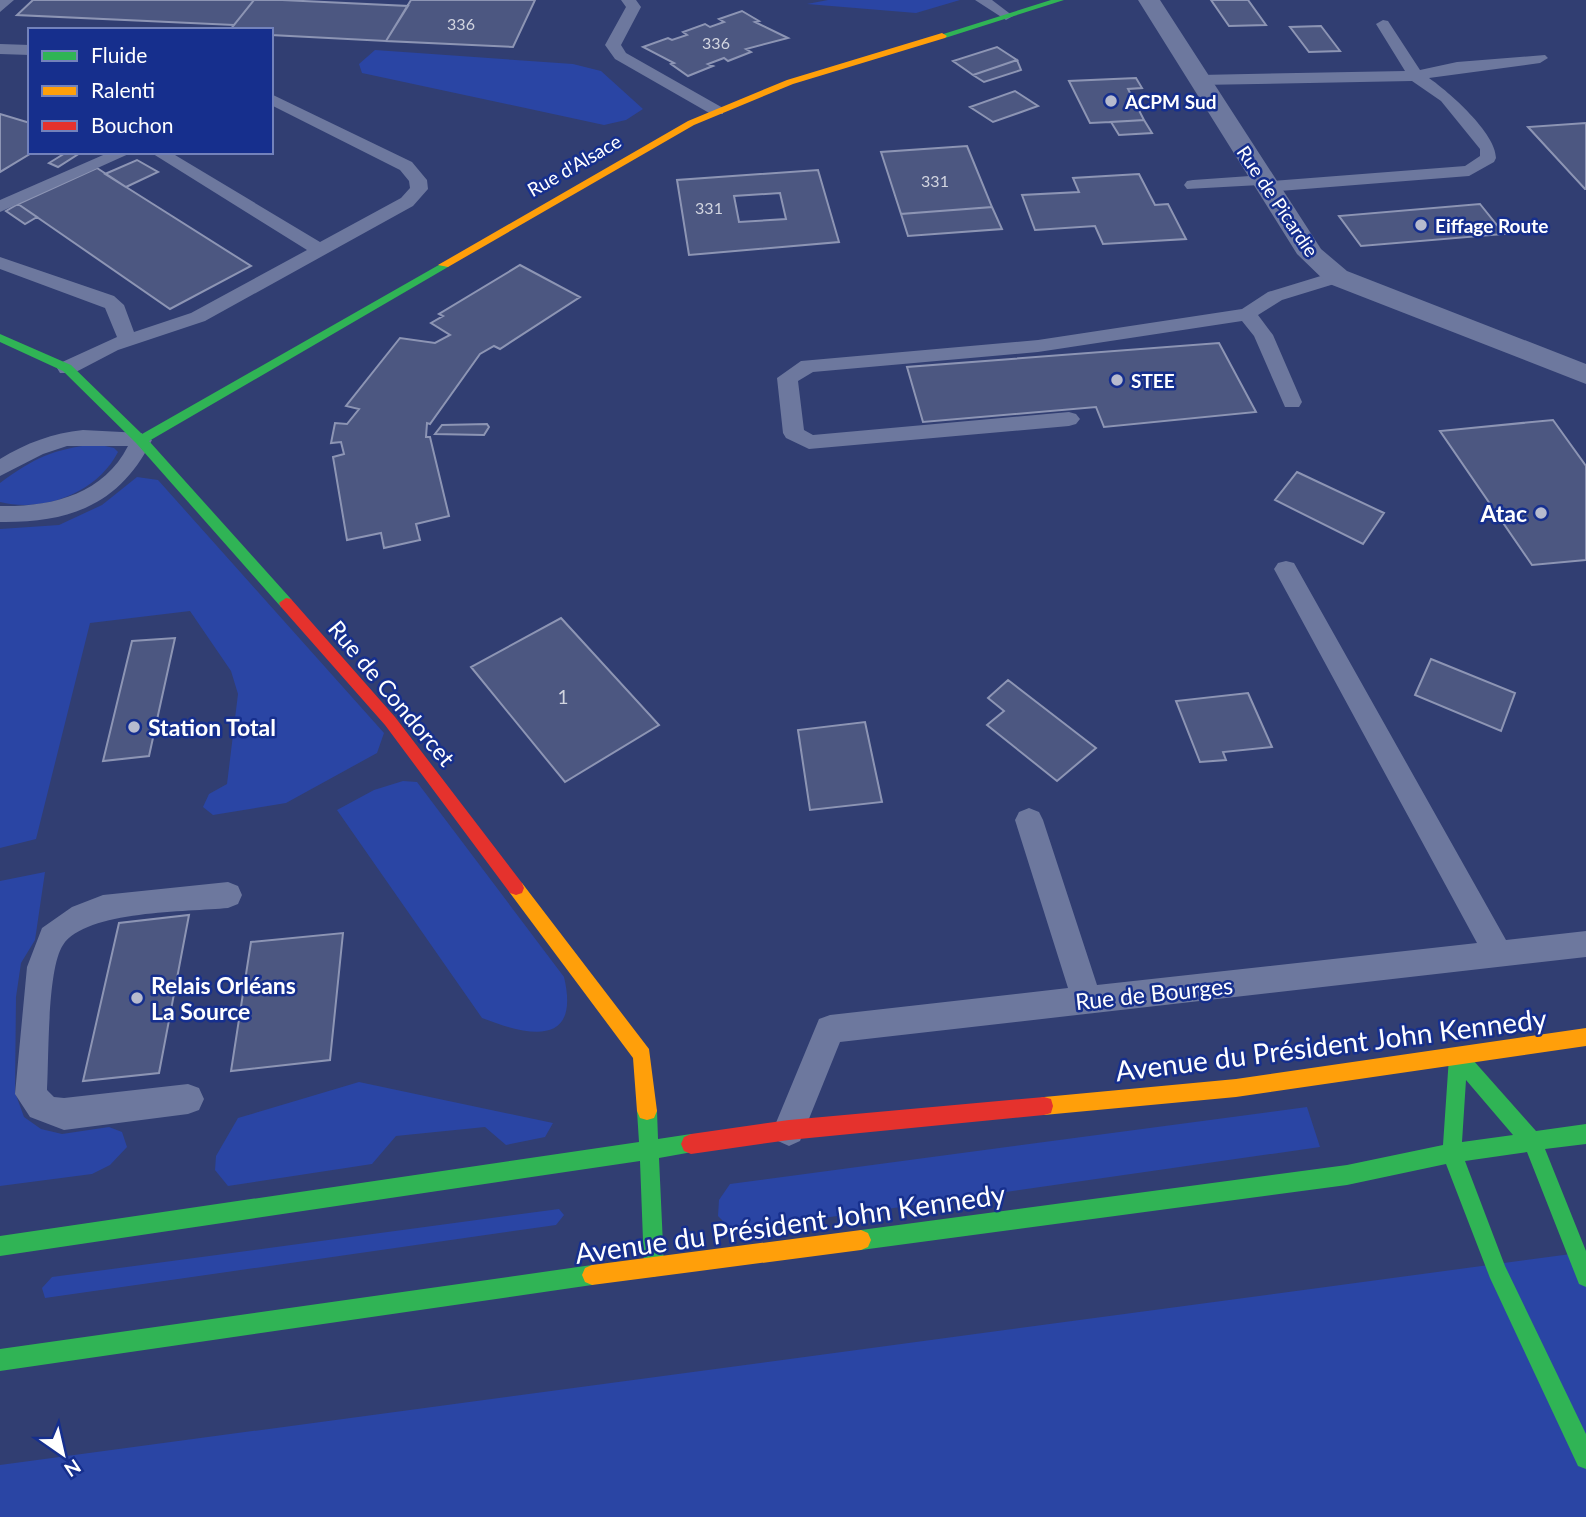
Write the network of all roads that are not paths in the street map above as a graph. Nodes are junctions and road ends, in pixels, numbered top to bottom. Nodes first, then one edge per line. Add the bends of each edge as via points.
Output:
1 (7, 0) edge
2 (628, 0) edge
3 (982, 0) edge
4 (1060, 0) edge
5 (1149, 0) edge
6 (0, 8) edge
7 (1006, 16) junction
8 (1383, 24) dead end
9 (0, 49) edge
10 (28, 50) edge
11 (1540, 58) dead end
12 (1416, 76) junction
13 (1199, 80) junction
14 (273, 100) edge
15 (717, 111) junction
16 (120, 154) edge
17 (161, 154) edge
18 (1266, 184) junction
19 (1193, 185) dead end
20 (0, 207) edge
21 (320, 250) junction
22 (0, 263) edge
23 (1337, 277) junction
24 (1247, 314) junction
25 (0, 338) edge
26 (128, 341) junction
27 (67, 368) junction
28 (1586, 375) edge
29 (1292, 402) dead end
30 (1069, 419) dead end
31 (141, 440) junction
32 (0, 469) edge
33 (0, 514) edge
34 (1286, 569) dead end
35 (1029, 820) dead end
36 (228, 895) dead end
37 (1586, 944) edge
38 (1498, 954) junction
39 (1087, 1001) junction
40 (1586, 1037) edge
41 (1458, 1057) junction
42 (188, 1099) dead end
43 (789, 1130) junction
44 (1586, 1134) edge
45 (1533, 1143) junction
46 (650, 1149) junction
47 (1452, 1153) junction
48 (0, 1246) edge
49 (654, 1267) junction
50 (1586, 1277) edge
51 (0, 1360) edge
52 (1586, 1458) edge

1 - 6 lane
2 - 15 lane via 634,7 613,45 620,56
3 - 7 lane
4 - 7 street, Rue d'Alsace
5 - 13 street, Rue de Picardie
7 - 15 street, Rue d'Alsace via 790,82
8 - 12 lane
9 - 10 lane
11 - 12 lane
12 - 13 lane
12 - 18 lane via 1447,98 1488,148 1488,158 1480,166 1469,171
13 - 18 street, Rue de Picardie
14 - 21 lane via 405,166 418,180 419,189 407,202
15 - 31 street, Rue d'Alsace via 622,161
16 - 20 lane
17 - 21 lane
18 - 19 lane
18 - 23 street, Rue de Picardie via 1311,254
21 - 26 lane via 198,317
22 - 26 lane via 107,300 114,305
23 - 24 lane via 1275,296
23 - 28 street, Rue de Picardie
24 - 29 lane via 1263,335
24 - 30 lane via 1038,346 808,366 787,378 794,433 809,442
25 - 27 street, Rue de Condorcet
26 - 27 lane
27 - 31 street, Rue de Condorcet
31 - 32 lane via 89,434 68,438 39,446
31 - 33 lane via 133,463 92,496 40,514
31 - 46 street, Rue de Condorcet via 390,721 642,1055
34 - 38 lane
35 - 39 lane
36 - 42 lane via 103,908 59,930 43,954 30,1094 37,1105 46,1112 64,1114
37 - 38 lane, Rue de Bourges
38 - 39 lane, Rue de Bourges
39 - 43 lane, Rue de Bourges via 830,1030
40 - 41 street, Avenue du Président John Kennedy
41 - 43 street, Avenue du Président John Kennedy via 1236,1088
41 - 45 street
41 - 47 street
43 - 46 street, Avenue du Président John Kennedy
44 - 45 street, Avenue du Président John Kennedy
45 - 47 street, Avenue du Président John Kennedy
45 - 50 street
46 - 48 street, Avenue du Président John Kennedy
46 - 49 street, Rue de Condorcet
47 - 49 street, Avenue du Président John Kennedy via 1264,1187
47 - 52 street via 1497,1272
49 - 51 street, Avenue du Président John Kennedy

